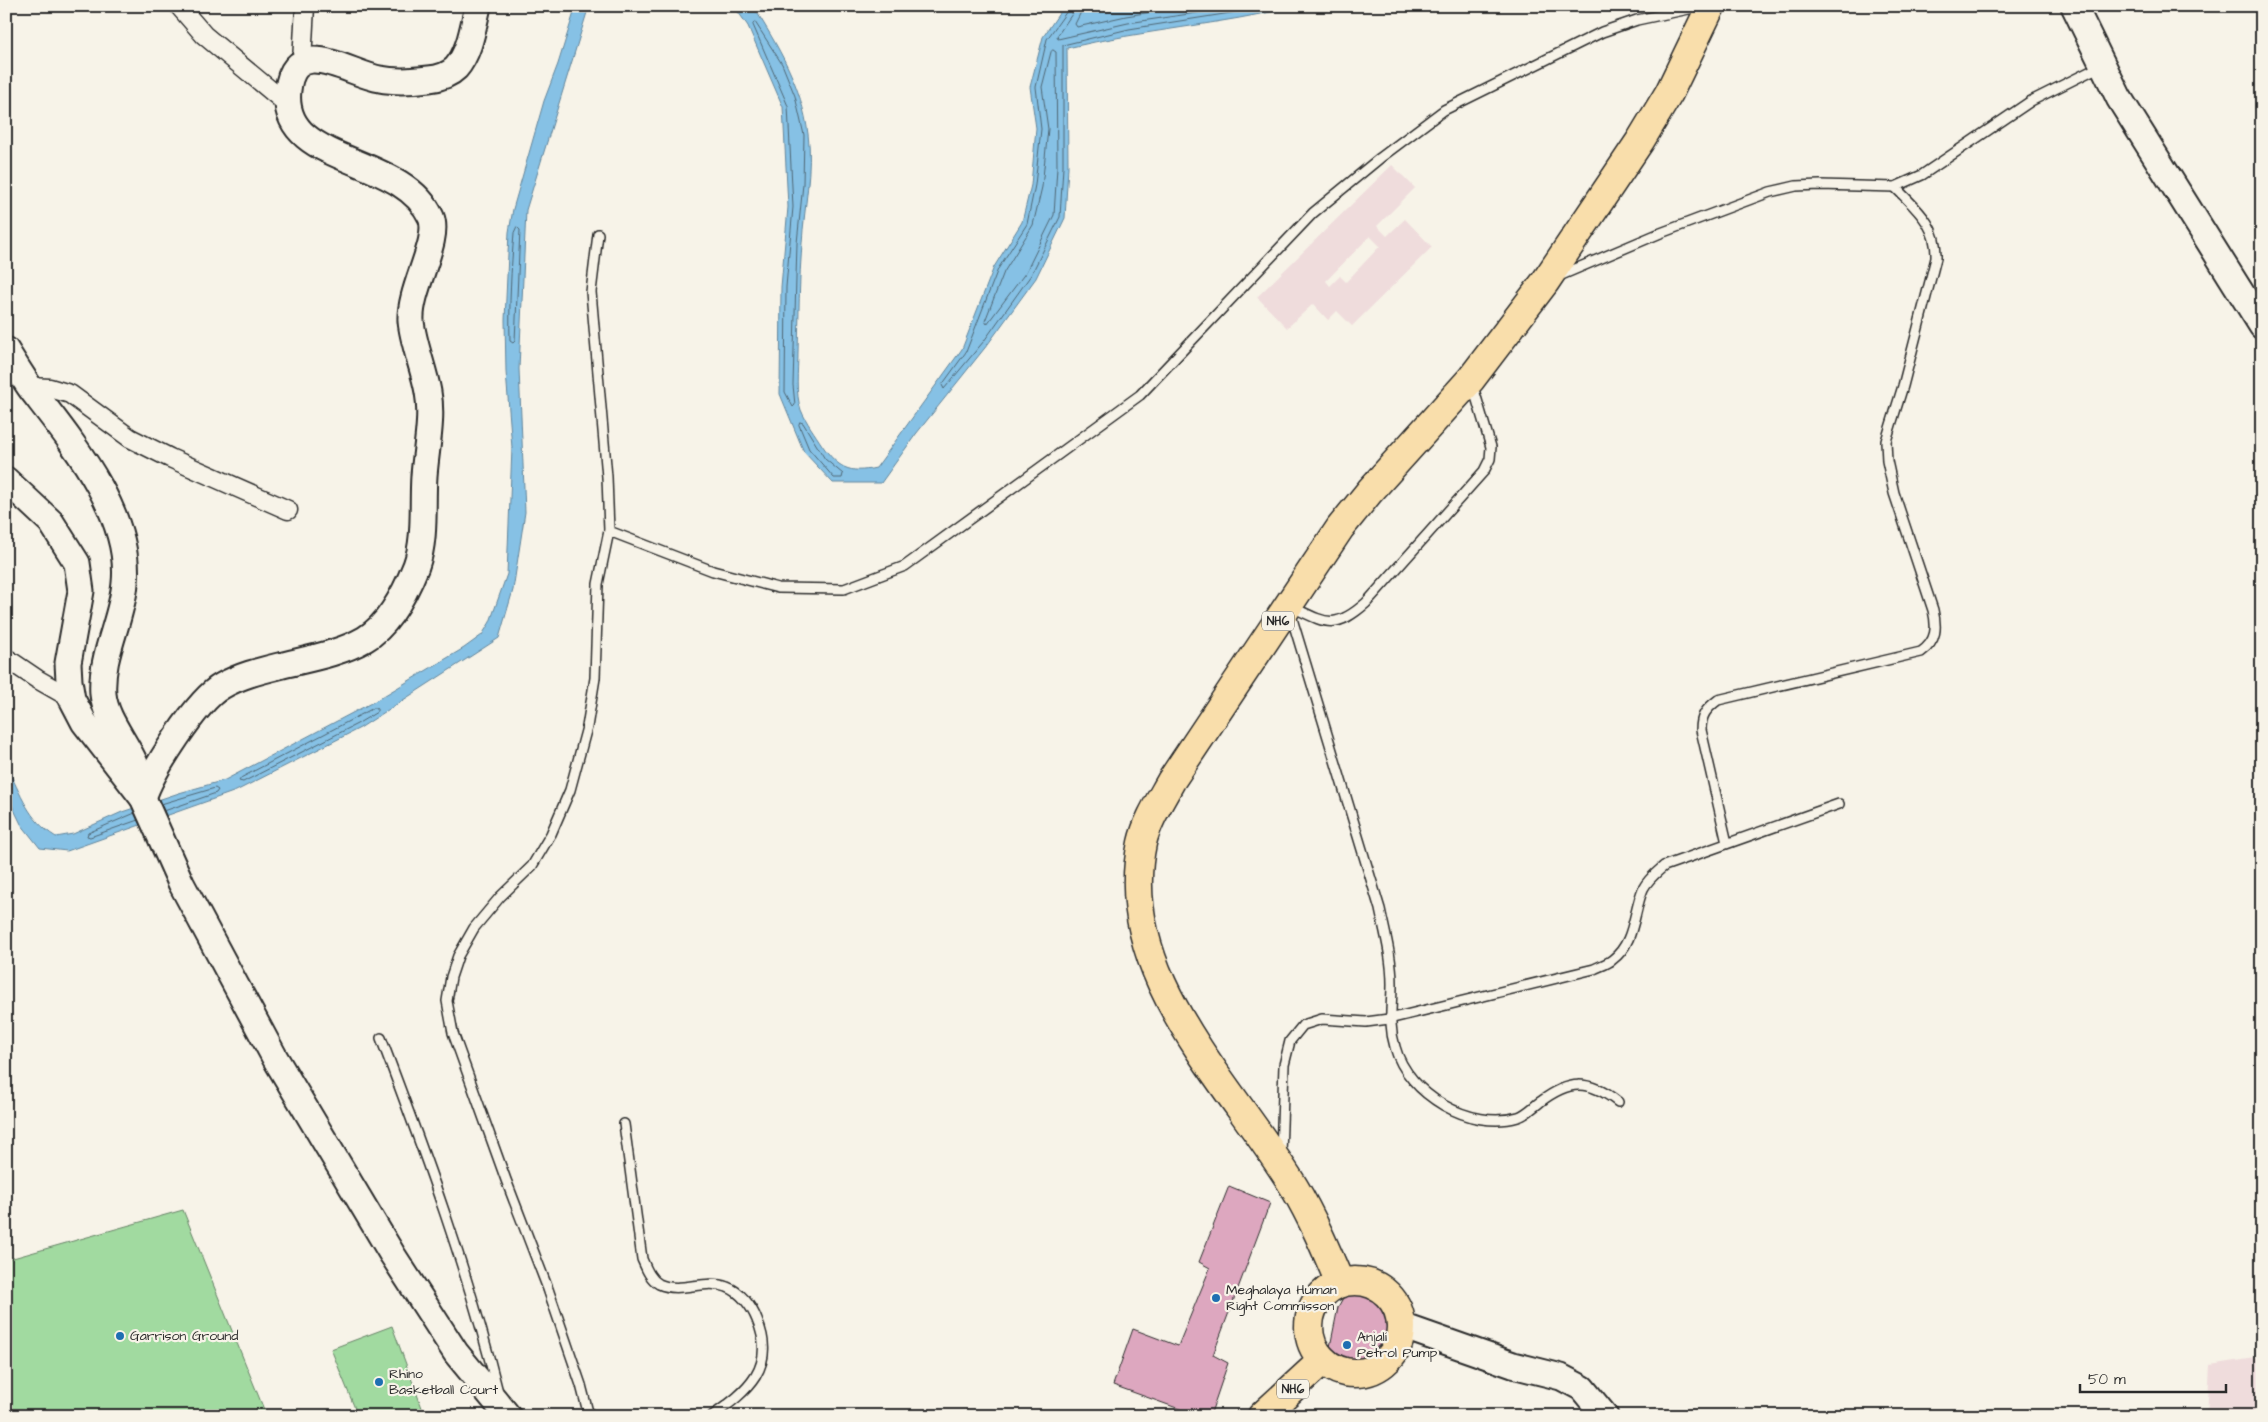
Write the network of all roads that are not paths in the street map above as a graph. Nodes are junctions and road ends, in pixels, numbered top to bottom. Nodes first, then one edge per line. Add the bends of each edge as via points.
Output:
1 (179, 6) edge
2 (305, 6) edge
3 (478, 6) edge
4 (1702, 6) edge
5 (1711, 6) edge
6 (2074, 6) edge
7 (302, 62) junction
8 (2102, 65) junction
9 (286, 104) junction
10 (1895, 187) junction
11 (598, 234) dead end
12 (1545, 282) junction
13 (2262, 326) edge
14 (6, 350) edge
15 (1471, 379) junction
16 (29, 387) junction
17 (6, 480) edge
18 (288, 510) dead end
19 (609, 531) junction
20 (1287, 605) junction
21 (6, 658) edge
22 (72, 699) junction
23 (143, 798) junction
24 (1839, 804) dead end
25 (1727, 843) junction
26 (1389, 1019) junction
27 (381, 1038) dead end
28 (1618, 1102) dead end
29 (624, 1124) dead end
30 (1281, 1168) junction
31 (1340, 1283) junction
32 (1402, 1326) junction
33 (1323, 1360) junction
34 (506, 1412) edge
35 (589, 1416) edge
36 (712, 1416) edge
37 (1262, 1416) edge
38 (1606, 1416) edge

1 - 9 street via 204,35
2 - 7 street
3 - 7 street via 462,60 453,71 440,78 382,80 322,59
4 - 19 lane via 1637,20 1602,32 1444,110 1313,213 1140,395 905,566 844,589 778,588 713,571
5 - 12 highway, NH6 via 1669,93
6 - 8 street
7 - 9 street via 292,70
8 - 10 lane via 2030,101 1922,175
8 - 13 street via 2118,98
9 - 23 street via 305,138 404,184 433,220 433,236 412,307 412,324 430,411 422,541 417,563 402,597 368,637 329,653 254,673 215,691 168,749 147,784
10 - 12 lane via 1820,185 1770,192 1658,234
10 - 25 lane via 1927,222 1936,245 1936,258 1912,353 1886,441 1894,493 1936,622 1934,638 1922,652 1718,700 1708,707 1701,720 1701,730
11 - 19 lane via 591,292
12 - 15 highway, NH6
14 - 16 street
15 - 20 highway, NH6 via 1370,491
15 - 20 lane via 1491,447 1484,472 1351,616 1338,622 1327,622
16 - 18 street via 50,388 70,394 130,438
16 - 23 street via 72,440 87,465 113,514 122,544 126,582 106,659 104,696 107,709 139,769
17 - 22 street via 51,522 77,563 81,591 68,663
19 - 35 lane via 598,584 595,678 587,728 570,790 551,834 532,866 474,928 458,956 447,1001 453,1033 548,1289
20 - 26 lane via 1380,909 1392,984
20 - 30 highway, NH6 via 1152,814 1142,842 1138,871 1139,900 1147,944 1160,981 1177,1016
21 - 22 street
22 - 23 street via 84,722
23 - 34 street via 180,883 275,1058 392,1254 456,1353
24 - 25 lane
25 - 26 lane via 1664,866 1652,877 1644,888 1630,936 1612,960 1594,969
26 - 28 lane via 1395,1049 1410,1077 1430,1098 1468,1117 1502,1121 1521,1117 1561,1088 1580,1085 1602,1090
26 - 30 lane via 1366,1022 1322,1019 1303,1026 1290,1041 1284,1065
27 - 34 lane via 426,1156
29 - 36 lane via 642,1259 648,1274 658,1283 672,1288 708,1283 727,1287 753,1310 761,1330 765,1350 760,1370 750,1385
30 - 31 highway, NH6 via 1316,1228
31 - 32 highway via 1355,1280 1369,1282 1382,1289 1392,1299
31 - 33 highway via 1319,1298 1309,1323 1310,1337
32 - 33 highway via 1394,1352 1374,1369 1347,1372
32 - 38 street via 1513,1365 1561,1377 1582,1388
33 - 37 highway, NH6

